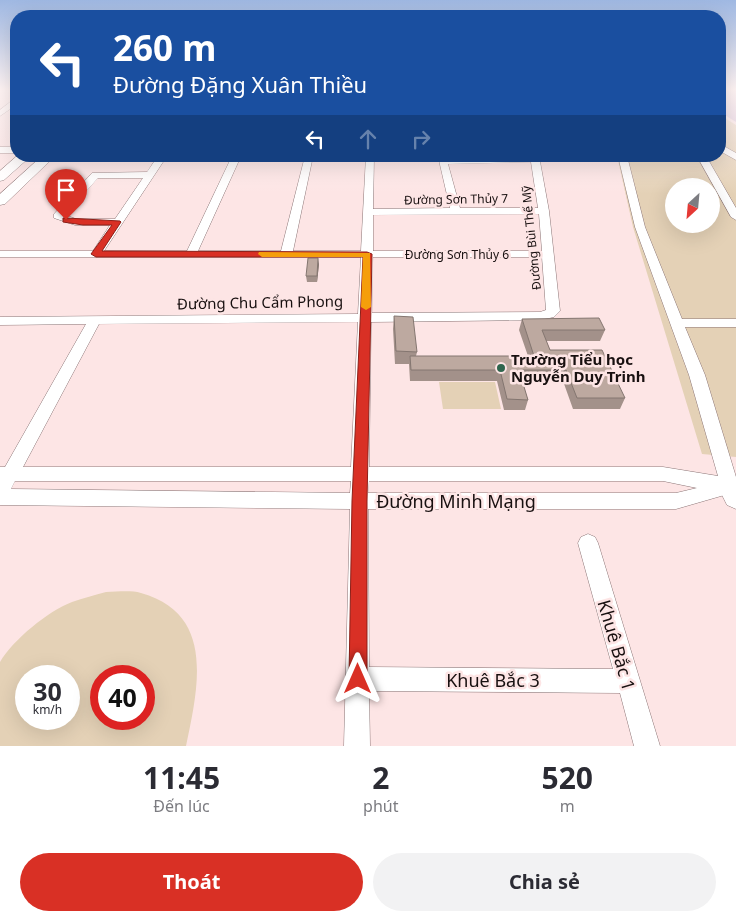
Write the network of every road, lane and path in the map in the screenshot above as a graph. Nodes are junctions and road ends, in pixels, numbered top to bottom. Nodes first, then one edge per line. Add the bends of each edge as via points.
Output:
1 (18, 162) edge
2 (42, 162) edge
3 (159, 162) edge
4 (233, 162) edge
5 (308, 162) edge
6 (370, 162) edge
7 (443, 162) edge
8 (536, 162) edge
9 (624, 162) edge
10 (704, 162) edge
11 (151, 175) junction
12 (0, 177) edge
13 (713, 178) edge
14 (720, 187) edge
15 (720, 191) edge
16 (736, 195) edge
17 (0, 201) edge
18 (544, 210) junction
19 (456, 211) junction
20 (368, 212) junction
21 (736, 217) edge
22 (117, 222) junction
23 (0, 254) edge
24 (96, 254) junction
25 (190, 254) junction
26 (286, 254) junction
27 (367, 254) junction
28 (547, 254) junction
29 (549, 314) joint
30 (366, 317) junction
31 (95, 320) junction
32 (0, 321) edge
33 (677, 323) junction
34 (736, 323) edge
35 (360, 472) junction
36 (5, 474) edge
37 (734, 491) edge
38 (0, 492) edge
39 (0, 498) edge
40 (360, 501) junction
41 (588, 543) dead end
42 (358, 679) junction
43 (628, 681) junction
44 (358, 746) edge
45 (647, 746) edge

1 - 12 main road
2 - 17 main road
3 - 11 street
4 - 25 street
5 - 26 street
6 - 20 street
7 - 19 street
8 - 18 street, Đường Bùi Thế Mỹ
9 - 33 street via 640,227
10 - 13 street
11 - 22 street
11 - 22 street via 91,176 58,216 75,222
14 - 16 street
15 - 21 street
18 - 19 street, Đường Sơn Thủy 7
18 - 28 street, Đường Bùi Thế Mỹ
19 - 20 street, Đường Sơn Thủy 7
20 - 27 street
22 - 24 street
23 - 24 street, Đường Sơn Thủy 6
24 - 25 street, Đường Sơn Thủy 6
25 - 26 street, Đường Sơn Thủy 6
26 - 27 street, Đường Sơn Thủy 6
27 - 28 street, Đường Sơn Thủy 6
27 - 30 street
28 - 29 street, Đường Bùi Thế Mỹ via 553,310
29 - 30 street, Đường Chu Cẩm Phong
30 - 31 street, Đường Chu Cẩm Phong
30 - 35 street
31 - 32 street, Đường Chu Cẩm Phong
31 - 36 street
33 - 34 street
33 - 37 street
35 - 36 street, Đường Minh Mạng
35 - 37 street, Đường Minh Mạng via 664,474
35 - 40 street
36 - 38 street
37 - 40 street, Đường Minh Mạng via 676,501
39 - 40 street, Đường Minh Mạng
40 - 42 street
41 - 43 street, Khuê Bắc 1
42 - 43 street, Khuê Bắc 3
42 - 44 street
43 - 45 street, Khuê Bắc 1

